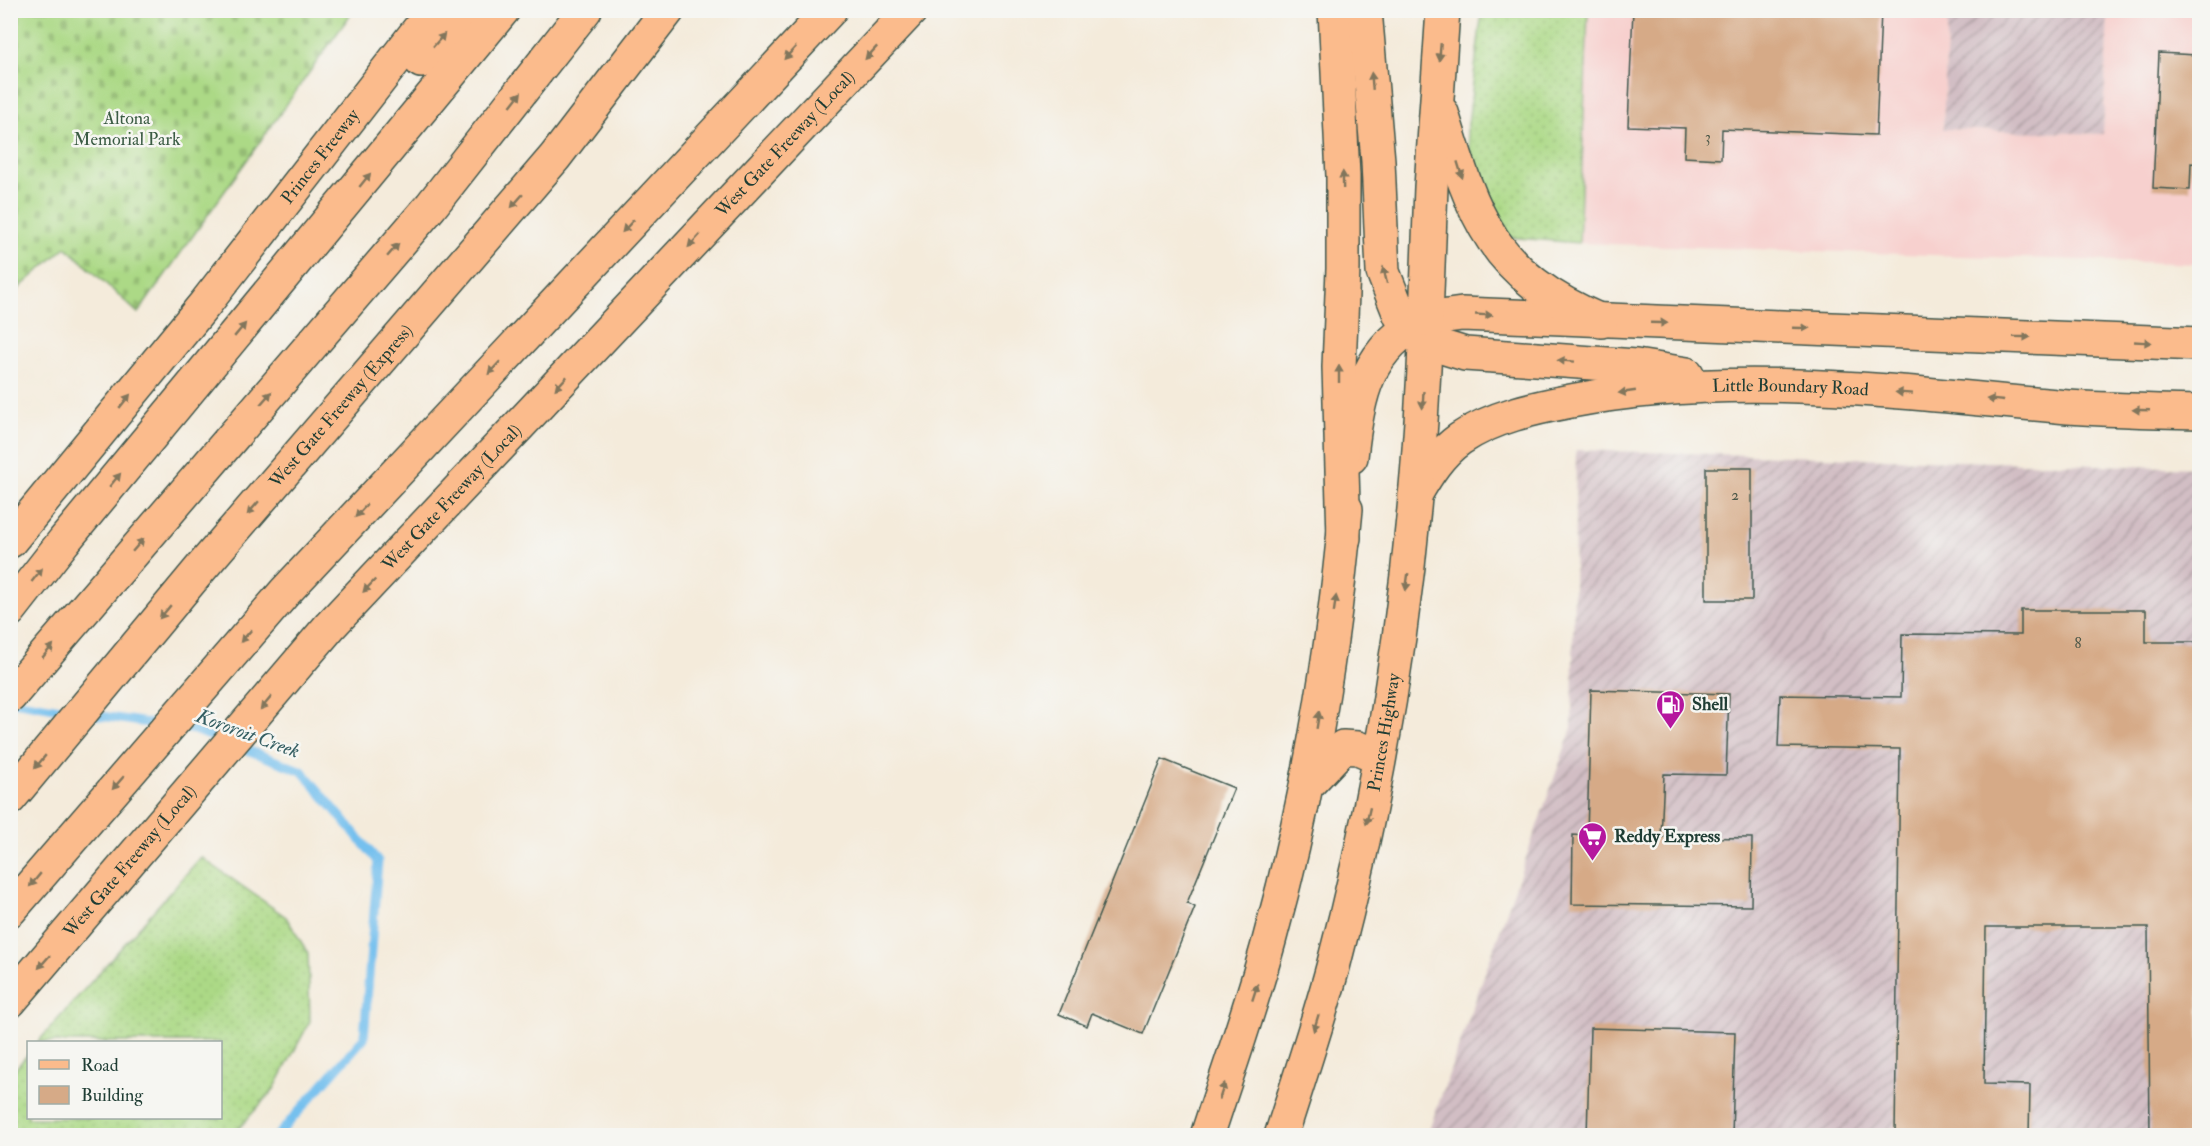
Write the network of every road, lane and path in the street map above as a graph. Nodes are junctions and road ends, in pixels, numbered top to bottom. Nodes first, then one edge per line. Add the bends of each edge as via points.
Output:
1 (434, 10) edge
2 (464, 10) edge
3 (503, 10) edge
4 (585, 10) edge
5 (668, 10) edge
6 (695, 10) edge
7 (830, 10) edge
8 (911, 10) edge
9 (1335, 10) edge
10 (1365, 10) edge
11 (1443, 10) edge
12 (1436, 94) junction
13 (555, 157) junction
14 (205, 304) junction
15 (1601, 321) junction
16 (1420, 329) junction
17 (2199, 344) edge
18 (1727, 384) junction
19 (2199, 412) edge
20 (1415, 495) junction
21 (16, 534) edge
22 (1344, 538) junction
23 (10, 610) edge
24 (10, 696) edge
25 (1379, 758) junction
26 (1307, 785) junction
27 (10, 798) edge
28 (10, 910) edge
29 (10, 1000) edge
30 (1207, 1136) edge
31 (1281, 1136) edge

1 - 14 main road, Princes Freeway
14 -> 2 main road
23 -> 3 main road
24 -> 4 main road via 431,206
5 - 13 main road, West Gate Freeway (Express)
6 - 13 main road
7 -> 28 main road via 285,592
8 -> 29 main road, West Gate Freeway (Local) via 330,626
22 -> 9 main road via 1339,367 1343,176
16 -> 10 main road via 1395,304 1383,272
11 -> 12 main road, Princes Highway
12 -> 15 main road via 1465,188 1494,243 1546,291
12 - 16 main road, Princes Highway
13 -> 27 main road, West Gate Freeway (Express) via 202,567
21 -> 14 main road
16 -> 15 main road via 1456,314
15 -> 17 main road
18 -> 16 main road via 1636,366 1455,352
16 -> 20 main road, Princes Highway
16 - 22 main road via 1383,350 1366,381 1355,421
19 -> 18 main road, Little Boundary Road
18 -> 20 main road, Little Boundary Road via 1671,386 1586,398 1503,419 1453,444 1435,463
20 -> 25 main road, Princes Highway via 1410,561
26 -> 22 main road
25 - 26 main road via 1358,748 1343,747
25 -> 31 main road, Princes Highway via 1333,967
30 -> 26 main road via 1257,984

